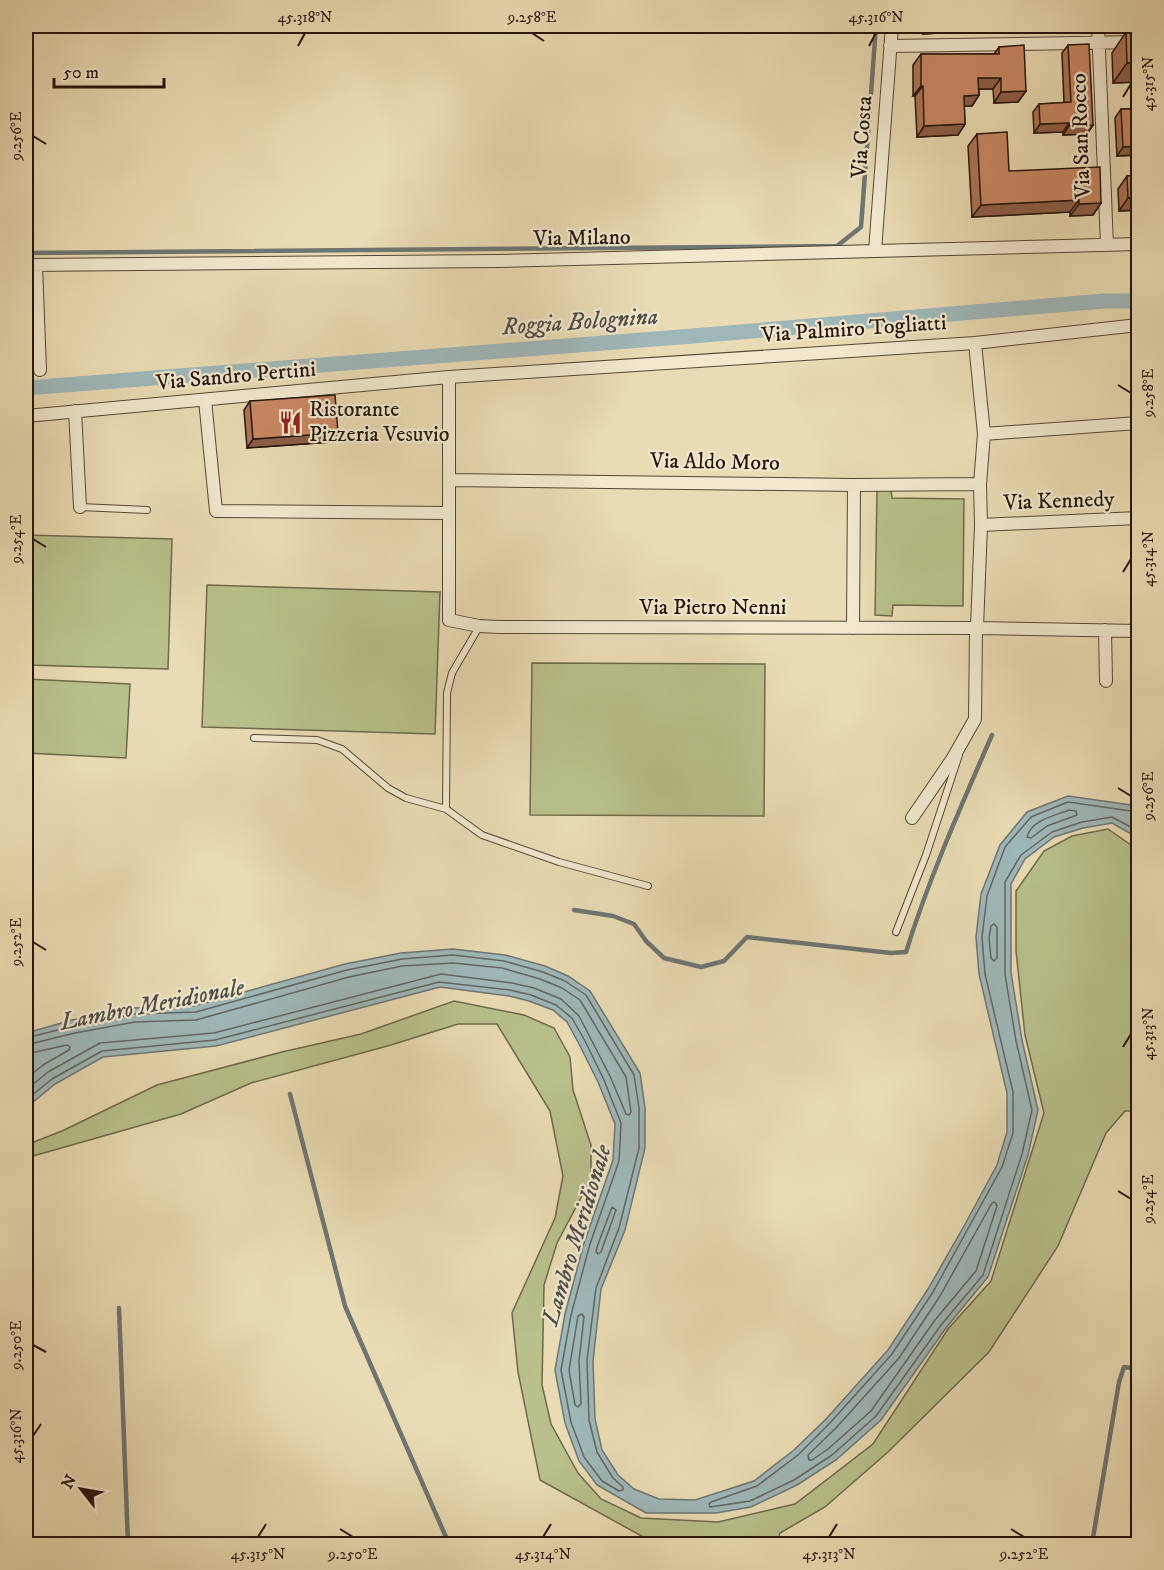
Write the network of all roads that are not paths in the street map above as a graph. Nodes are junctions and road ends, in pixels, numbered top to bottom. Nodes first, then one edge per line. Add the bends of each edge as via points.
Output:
1 (892, 26) edge
2 (1098, 26) edge
3 (1138, 42) edge
4 (1099, 44) junction
5 (890, 46) junction
6 (1138, 244) edge
7 (1107, 245) junction
8 (875, 252) junction
9 (31, 265) edge
10 (1138, 325) edge
11 (975, 343) junction
12 (40, 370) dead end
13 (449, 376) junction
14 (206, 400) junction
15 (75, 411) junction
16 (26, 416) edge
17 (1138, 423) edge
18 (984, 434) junction
19 (449, 480) junction
20 (980, 484) junction
21 (854, 485) junction
22 (80, 507) joint
23 (147, 510) dead end
24 (449, 513) junction
25 (1138, 518) edge
26 (981, 525) junction
27 (479, 626) junction
28 (853, 628) junction
29 (977, 629) junction
30 (1105, 630) junction
31 (1138, 630) edge
32 (1106, 681) dead end
33 (254, 738) dead end
34 (963, 740) junction
35 (446, 809) junction
36 (912, 818) dead end
37 (648, 886) dead end
38 (896, 932) dead end

1 - 5 street, Via Costa
2 - 4 street, Via San Rocco
3 - 4 street
4 - 5 street
4 - 7 street, Via San Rocco
5 - 8 street, Via Costa
6 - 7 street, Via Milano
7 - 8 street, Via Milano
8 - 9 street, Via Milano via 498,261
9 - 12 street
10 - 11 street
11 - 13 street, Via Palmiro Togliatti
11 - 18 street, Via Palmiro Togliatti
13 - 14 street, Via Sandro Pertini
13 - 19 street
14 - 15 street, Via Sandro Pertini
14 - 24 street via 216,511
15 - 16 street, Via Sandro Pertini
15 - 22 street
17 - 18 street
18 - 20 street, Via Palmiro Togliatti
19 - 21 street, Via Aldo Moro
19 - 24 street
20 - 21 street, Via Aldo Moro
20 - 26 street, Via Palmiro Togliatti
21 - 28 street
22 - 23 lane
24 - 27 street, Via Pietro Nenni via 449,620
25 - 26 street, Via Kennedy
26 - 29 street, Via Palmiro Togliatti
27 - 28 street, Via Pietro Nenni
27 - 35 lane via 452,673 447,693
28 - 29 street, Via Pietro Nenni
29 - 30 street, Via Pietro Nenni
29 - 34 street, Via Palmiro Togliatti via 975,719
30 - 31 street, Via Pietro Nenni
30 - 32 street
33 - 35 lane via 317,740 342,749 388,788 406,798
34 - 36 street, Via Palmiro Togliatti
34 - 38 lane via 930,844
35 - 37 lane via 482,835 559,862

